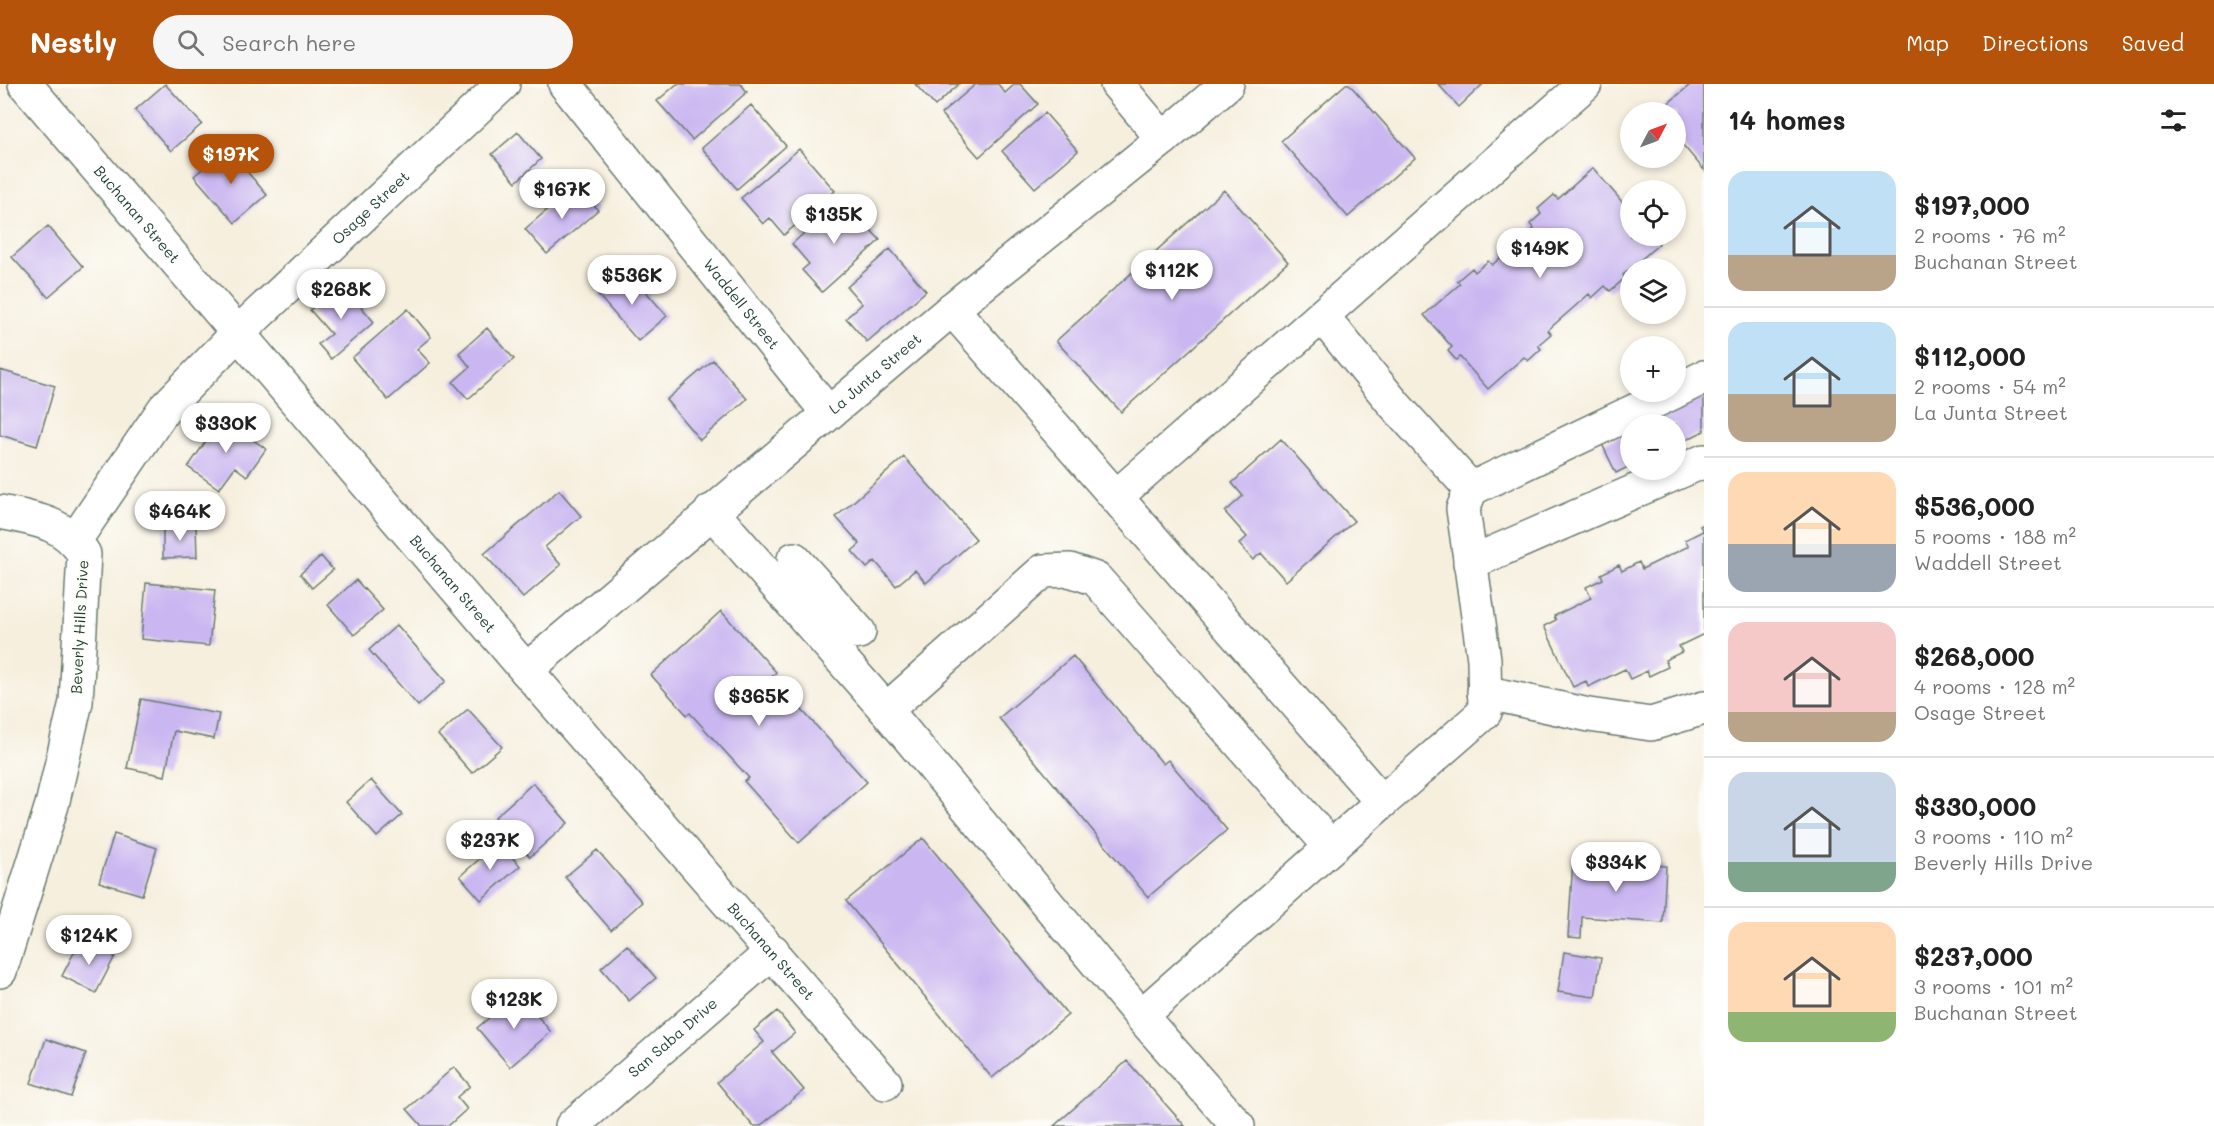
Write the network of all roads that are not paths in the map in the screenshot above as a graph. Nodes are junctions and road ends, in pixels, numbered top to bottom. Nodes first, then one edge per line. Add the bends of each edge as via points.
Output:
1 (25, 84) edge
2 (503, 84) edge
3 (565, 84) edge
4 (1117, 84) edge
5 (1227, 84) edge
6 (1585, 84) edge
7 (1164, 139) junction
8 (952, 309) junction
9 (1322, 316) junction
10 (238, 333) junction
11 (1704, 377) edge
12 (1686, 386) edge
13 (1652, 402) edge
14 (828, 413) junction
15 (1704, 461) edge
16 (1471, 489) junction
17 (1117, 496) junction
18 (711, 511) junction
19 (0, 512) edge
20 (75, 540) junction
21 (794, 559) dead end
22 (1470, 563) junction
23 (808, 598) junction
24 (859, 632) dead end
25 (526, 670) junction
26 (1485, 692) junction
27 (1704, 708) edge
28 (886, 710) junction
29 (1382, 802) junction
30 (1331, 847) junction
31 (773, 951) junction
32 (0, 971) edge
33 (1142, 1016) junction
34 (885, 1083) dead end
35 (572, 1126) edge
36 (1238, 1126) edge

1 - 10 street, Buchanan Street
2 - 10 street, Osage Street
3 - 14 street, Waddell Street
4 - 7 street
5 - 7 street, La Junta Street
6 - 9 street
7 - 8 street, La Junta Street
8 - 14 street, La Junta Street
8 - 17 street
9 - 16 street
9 - 17 street
10 - 20 street, Beverly Hills Drive via 164,409
10 - 25 street, Buchanan Street
11 - 12 street
13 - 16 street
14 - 18 street, La Junta Street
15 - 22 street
16 - 22 street via 1463,509
17 - 29 street
18 - 23 street
18 - 25 street, La Junta Street
19 - 20 street via 66,531
20 - 32 street, Beverly Hills Drive via 84,554 76,702 52,805
21 - 23 street
22 - 26 street
23 - 24 street
23 - 28 street via 852,671
25 - 31 street, Buchanan Street
26 - 27 street via 1589,716 1651,724
26 - 29 street via 1485,712
28 - 30 street via 1043,571 1070,570 1096,579
28 - 33 street
29 - 30 street
30 - 33 street
31 - 34 street, Buchanan Street
31 - 35 street, San Saba Drive
33 - 36 street

